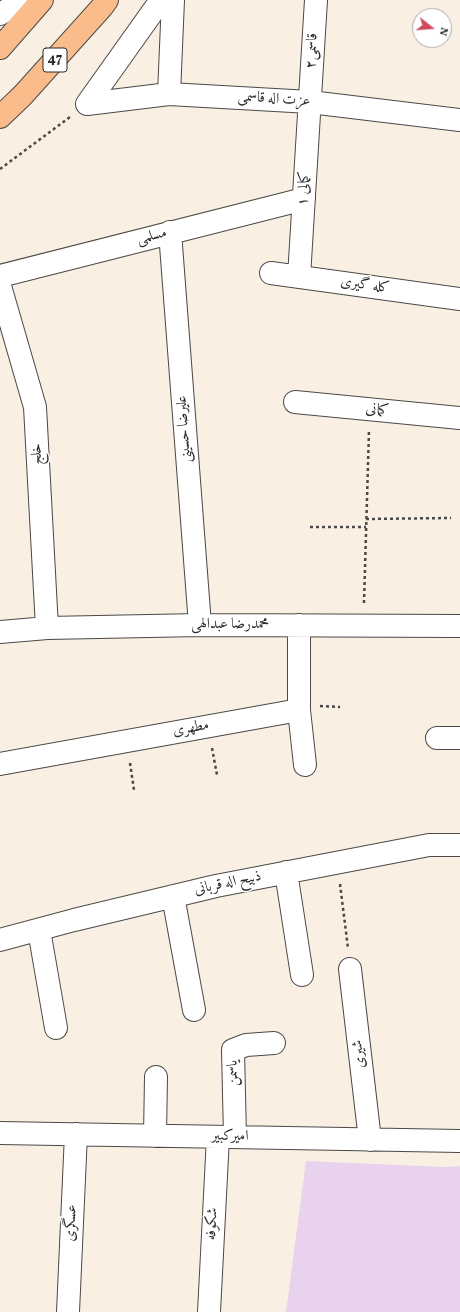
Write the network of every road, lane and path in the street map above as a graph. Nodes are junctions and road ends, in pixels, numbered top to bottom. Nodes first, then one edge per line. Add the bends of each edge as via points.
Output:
1 (24, 0) edge
2 (42, 0) edge
3 (107, 0) edge
4 (161, 0) edge
5 (173, 0) edge
6 (316, 0) edge
7 (0, 14) edge
8 (0, 48) edge
9 (169, 94) junction
10 (310, 102) junction
11 (87, 104) junction
12 (0, 117) edge
13 (460, 120) edge
14 (0, 169) edge
15 (304, 199) junction
16 (170, 232) junction
17 (271, 273) dead end
18 (0, 276) edge
19 (299, 277) junction
20 (0, 286) edge
21 (460, 299) edge
22 (295, 402) dead end
23 (370, 410) junction
24 (460, 418) edge
25 (451, 518) dead end
26 (366, 519) junction
27 (310, 527) dead end
28 (366, 527) junction
29 (200, 625) junction
30 (299, 625) junction
31 (363, 626) junction
32 (460, 626) edge
33 (47, 628) junction
34 (0, 632) edge
35 (299, 710) junction
36 (208, 726) junction
37 (437, 738) dead end
38 (460, 738) edge
39 (127, 741) junction
40 (0, 764) edge
41 (305, 765) dead end
42 (217, 775) dead end
43 (134, 790) dead end
44 (460, 845) edge
45 (338, 862) junction
46 (286, 872) junction
47 (173, 896) junction
48 (39, 930) junction
49 (0, 940) edge
50 (350, 969) joint
51 (302, 975) dead end
52 (194, 1010) dead end
53 (56, 1028) dead end
54 (274, 1043) dead end
55 (156, 1077) dead end
56 (0, 1133) edge
57 (76, 1134) junction
58 (155, 1136) junction
59 (226, 1137) junction
60 (370, 1140) junction
61 (460, 1141) edge
62 (68, 1312) edge
63 (209, 1312) edge

1 - 7 street
2 - 8 highway
3 - 12 highway, 47 via 24,95
4 - 11 street
5 - 9 street
6 - 10 street, قاسمی۲
9 - 10 street, عزت اله قاسمی
9 - 11 street, عزت اله قاسمی
10 - 13 street, عزت اله قاسمی
10 - 15 street, کمالی ۱
11 - 14 path
15 - 16 street, مسلمی
15 - 19 street, کمالی ۱
16 - 18 street, مسلمی
16 - 29 street, علیرضا حسینی
17 - 19 street, کله گیری
19 - 21 street, کله گیری
20 - 33 street, خلج via 36,407
22 - 23 street, کمانی
23 - 24 street, کمانی
23 - 26 path
25 - 26 path
26 - 28 path
27 - 28 path
28 - 31 path
29 - 30 street, محمدرضا عبدالهی
29 - 33 street, محمدرضا عبدالهی
30 - 31 street, محمدرضا عبدالهی
30 - 35 street
31 - 32 street, محمدرضا عبدالهی
33 - 34 street, محمدرضا عبدالهی
35 - 36 street, مطهری
35 - 41 street
36 - 39 street, مطهری
36 - 42 path
37 - 38 street
39 - 40 street, مطهری
39 - 43 path
44 - 45 street, ذبیح اله قربانی via 429,844
45 - 46 street, ذبیح اله قربانی
45 - 50 path
46 - 47 street, ذبیح اله قربانی
46 - 51 street
47 - 48 street, ذبیح اله قربانی
47 - 52 street
48 - 49 street, ذبیح اله قربانی
48 - 53 street
50 - 60 street, شیری
54 - 59 street, یاسمن via 246,1045 233,1050
55 - 58 street
56 - 57 street, امیرکبیر
57 - 58 street, امیرکبیر
57 - 62 street, عسگری
58 - 59 street, امیرکبیر
59 - 60 street, امیرکبیر
59 - 63 street, شکوفه
60 - 61 street, امیرکبیر

